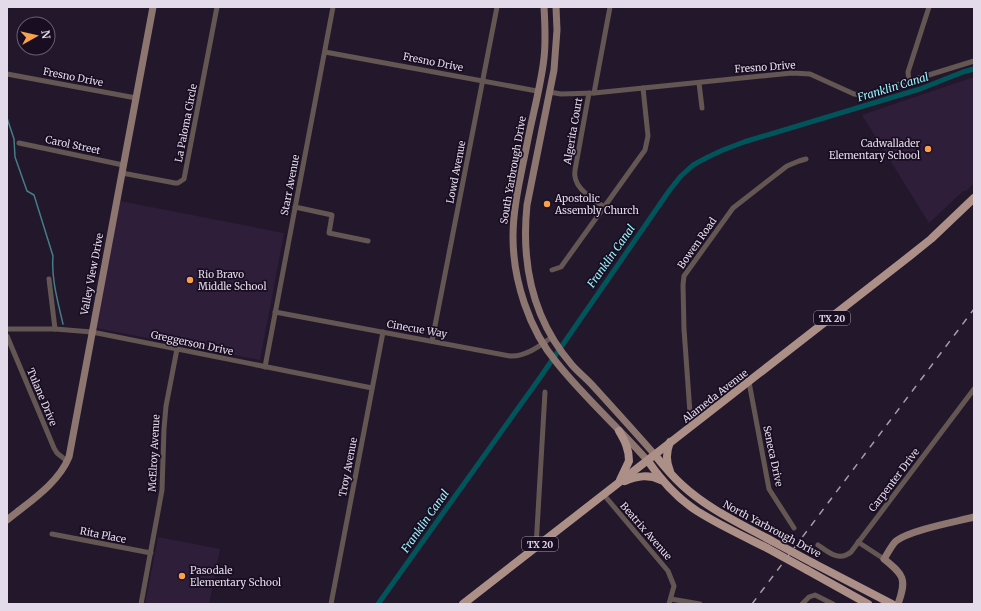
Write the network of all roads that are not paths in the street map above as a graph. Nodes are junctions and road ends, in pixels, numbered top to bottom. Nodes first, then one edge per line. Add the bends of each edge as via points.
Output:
1 (153, 7) edge
2 (217, 7) edge
3 (333, 7) edge
4 (497, 7) edge
5 (544, 7) edge
6 (556, 7) edge
7 (610, 7) edge
8 (929, 7) edge
9 (325, 52) junction
10 (974, 61) edge
11 (7, 74) edge
12 (482, 81) junction
13 (699, 82) junction
14 (908, 82) junction
15 (643, 88) junction
16 (538, 91) junction
17 (549, 92) junction
18 (591, 93) junction
19 (136, 98) junction
20 (702, 108) dead end
21 (19, 143) dead end
22 (806, 159) dead end
23 (123, 165) junction
24 (122, 173) junction
25 (974, 198) edge
26 (604, 207) junction
27 (295, 208) junction
28 (368, 241) dead end
29 (552, 270) dead end
30 (49, 279) dead end
31 (275, 312) junction
32 (7, 329) edge
33 (55, 329) junction
34 (92, 332) junction
35 (383, 332) junction
36 (7, 336) edge
37 (554, 340) junction
38 (432, 341) junction
39 (544, 344) junction
40 (177, 350) junction
41 (265, 367) junction
42 (749, 382) junction
43 (372, 388) junction
44 (974, 389) edge
45 (545, 392) dead end
46 (691, 427) junction
47 (619, 431) junction
48 (670, 442) junction
49 (655, 455) junction
50 (648, 460) junction
51 (67, 462) junction
52 (671, 474) junction
53 (662, 480) junction
54 (618, 483) junction
55 (604, 494) junction
56 (974, 517) edge
57 (7, 520) edge
58 (794, 528) dead end
59 (52, 534) dead end
60 (858, 542) junction
61 (818, 545) dead end
62 (536, 547) junction
63 (151, 553) junction
64 (884, 559) junction
65 (670, 601) edge
66 (142, 604) edge
67 (331, 604) edge
68 (463, 604) edge
69 (700, 604) edge
70 (802, 604) edge
71 (833, 604) edge
72 (868, 604) edge
73 (892, 604) edge
74 (898, 604) edge

1 - 19 main road, Valley View Drive
2 - 24 street, La Paloma Circle via 184,179 175,183
3 - 9 street, Starr Avenue
4 - 12 street, Lowd Avenue
5 - 16 main road, South Yarbrough Drive via 544,59
6 - 17 main road, South Yarbrough Drive via 556,50
7 - 18 street, Algerita Court
8 - 14 street via 908,72
9 - 12 street, Fresno Drive
9 - 27 street, Starr Avenue
10 - 14 street, Fresno Drive
11 - 19 street, Fresno Drive
12 - 16 street, Fresno Drive
12 - 38 street, Lowd Avenue
13 - 14 street, Fresno Drive via 792,73 819,77 854,94 864,95
13 - 15 street, Fresno Drive
13 - 20 street
15 - 18 street, Fresno Drive
15 - 26 street via 647,146
16 - 39 main road, South Yarbrough Drive via 516,205 513,247 521,294
17 - 18 street, Fresno Drive
17 - 37 main road, South Yarbrough Drive via 527,205 525,241 532,289
18 - 26 street, Algerita Court via 575,178 580,189
19 - 23 main road, Valley View Drive
21 - 23 street, Carol Street
22 - 46 street, Bowen Road via 787,166 733,208 684,276 684,329
23 - 24 main road, Valley View Drive
24 - 34 main road, Valley View Drive
25 - 42 main road, Alameda Avenue / TX 20 via 911,256
26 - 29 street via 562,268
27 - 28 street via 332,215 329,233
27 - 31 street, Starr Avenue
30 - 33 street
31 - 35 street, Cinecue Way
31 - 41 street, Starr Avenue
32 - 33 street, Greggerson Drive
33 - 34 street, Greggerson Drive
34 - 40 street, Greggerson Drive
34 - 51 main road, Valley View Drive
35 - 38 street, Cinecue Way
35 - 43 street, Troy Avenue
36 - 51 street, Tulane Drive via 54,448
37 - 39 street, Cinecue Way
37 - 49 main road, South Yarbrough Drive via 565,356
38 - 39 street, Cinecue Way via 510,356 522,355
39 - 47 main road, South Yarbrough Drive via 558,366
40 - 41 street, Greggerson Drive
40 - 63 street, McElroy Avenue via 166,406 162,490
41 - 43 street, Greggerson Drive
42 - 46 main road, Alameda Avenue / TX 20
42 - 58 street, Seneca Drive via 770,489
43 - 67 street, Troy Avenue
44 - 60 street, Carpenter Drive
45 - 62 street
46 - 48 main road, Alameda Avenue / TX 20
47 - 50 main road, South Yarbrough Drive
47 - 54 main road via 626,443 629,460
48 - 49 main road, Alameda Avenue / TX 20
48 - 52 main road via 667,460
49 - 50 main road, Alameda Avenue / TX 20
49 - 52 main road, North Yarbrough Drive
50 - 53 main road, North Yarbrough Drive
50 - 54 main road, Alameda Avenue / TX 20
51 - 57 main road, Valley View Drive via 51,483
52 - 73 main road, North Yarbrough Drive, bridge via 710,507
53 - 54 main road via 644,476
53 - 72 main road, North Yarbrough Drive, bridge via 696,510
54 - 55 main road, Alameda Avenue / TX 20
55 - 62 main road, Alameda Avenue / TX 20
55 - 65 street, Beatrix Avenue via 672,577 674,586
56 - 64 main road via 903,536 893,544
59 - 63 street, Rita Place
60 - 61 street, Carpenter Drive via 848,554 838,557
60 - 64 street
62 - 68 main road, Alameda Avenue / TX 20
63 - 66 street, McElroy Avenue
64 - 74 main road via 898,570 903,579 903,591
65 - 69 street
70 - 71 street via 809,597 817,595

